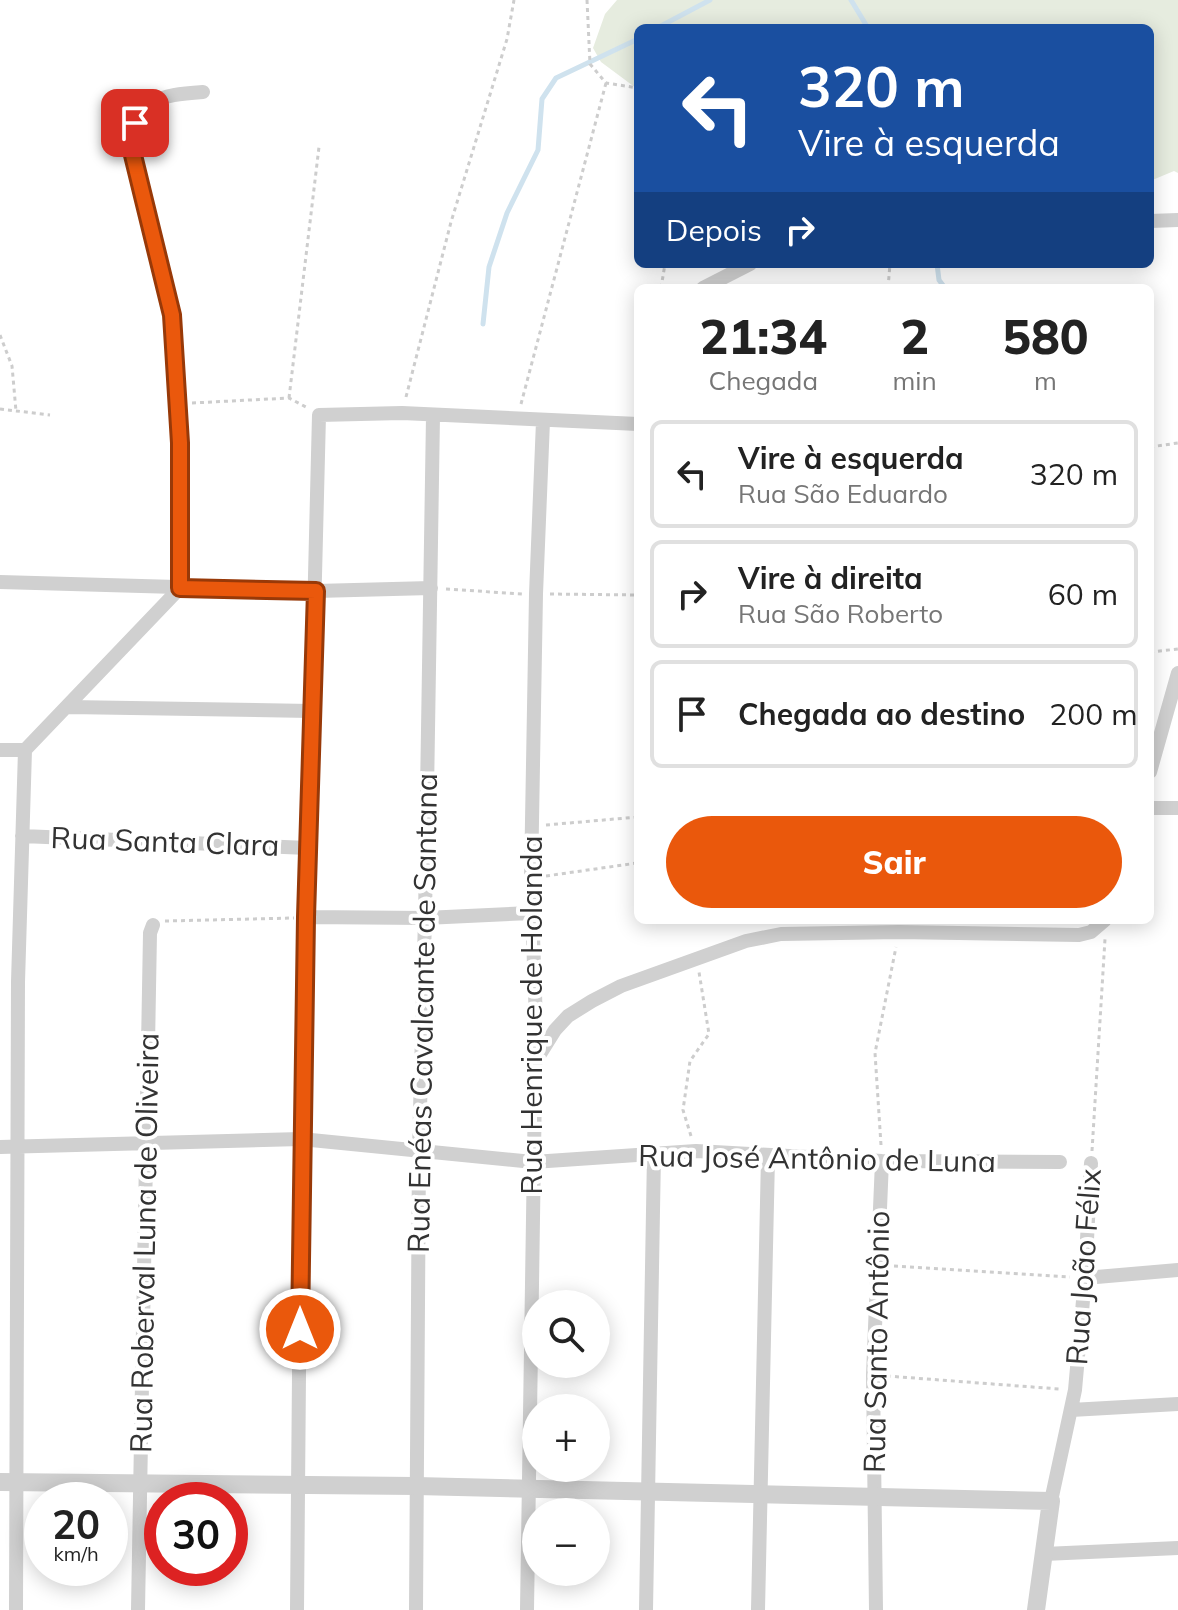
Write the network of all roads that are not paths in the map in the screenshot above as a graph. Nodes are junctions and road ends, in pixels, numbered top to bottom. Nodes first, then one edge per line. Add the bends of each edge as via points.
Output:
1 (203, 92) dead end
2 (1178, 220) edge
3 (1154, 221) edge
4 (742, 268) edge
5 (711, 284) edge
6 (433, 416) junction
7 (543, 421) junction
8 (634, 424) edge
9 (0, 582) edge
10 (180, 588) junction
11 (431, 588) junction
12 (316, 591) junction
13 (1178, 673) edge
14 (69, 707) junction
15 (311, 711) junction
16 (0, 750) edge
17 (25, 750) junction
18 (1154, 758) edge
19 (1154, 808) edge
20 (1178, 808) edge
21 (22, 836) junction
22 (308, 848) junction
23 (531, 913) junction
24 (306, 917) junction
25 (425, 918) junction
26 (153, 925) road end
27 (873, 926) edge
28 (1105, 928) edge
29 (535, 1062) junction
30 (301, 1139) junction
31 (147, 1142) junction
32 (0, 1147) edge
33 (19, 1147) junction
34 (419, 1149) junction
35 (654, 1154) junction
36 (768, 1157) junction
37 (882, 1161) junction
38 (533, 1162) junction
39 (1060, 1162) dead end
40 (1091, 1163) road end
41 (1178, 1270) edge
42 (1085, 1278) junction
43 (1178, 1404) edge
44 (1071, 1410) junction
45 (9, 1482) edge
46 (140, 1483) junction
47 (416, 1486) junction
48 (299, 1487) junction
49 (530, 1490) junction
50 (650, 1492) junction
51 (759, 1496) junction
52 (873, 1496) junction
53 (1051, 1501) junction
54 (1178, 1548) edge
55 (1044, 1554) junction
56 (16, 1610) edge
57 (138, 1610) edge
58 (297, 1610) edge
59 (416, 1610) edge
60 (527, 1610) edge
61 (646, 1610) edge
62 (758, 1610) edge
63 (876, 1610) edge
64 (1036, 1610) edge

1 - 10 street via 171,94 147,104 135,123 131,147 172,315 180,443
2 - 3 street
4 - 5 street
6 - 7 street
6 - 11 street, Rua Enéas Cavalcante de Santana
6 - 12 street via 319,415
7 - 8 street
7 - 23 street, Rua Henrique de Holanda
9 - 10 street
10 - 12 street
10 - 14 street
11 - 12 street
11 - 25 street, Rua Enéas Cavalcante de Santana
12 - 15 street
13 - 18 street
14 - 15 street
14 - 17 street
15 - 22 street
16 - 17 street
17 - 21 street
19 - 20 street
21 - 22 street, Rua Santa Clara
21 - 33 street
22 - 24 street
23 - 25 street
23 - 29 street, Rua Henrique de Holanda
24 - 25 street
24 - 30 street
25 - 34 street, Rua Enéas Cavalcante de Santana
26 - 31 street, Rua Roberval Luna de Oliveira
27 - 28 street via 899,932 1079,935
27 - 29 street via 746,941 621,986 568,1016
29 - 38 street, Rua Henrique de Holanda
30 - 31 street, Rua José Antônio de Luna
30 - 34 street, Rua José Antônio de Luna
30 - 48 street
31 - 33 street, Rua José Antônio de Luna
31 - 46 street, Rua Roberval Luna de Oliveira
32 - 33 street, Rua José Antônio de Luna
33 - 45 street
34 - 38 street, Rua José Antônio de Luna
34 - 47 street, Rua Enéas Cavalcante de Santana
35 - 36 street, Rua José Antônio de Luna via 696,1151
35 - 38 street, Rua José Antônio de Luna
35 - 50 street
36 - 37 street, Rua José Antônio de Luna
36 - 51 street
37 - 39 street, Rua José Antônio de Luna
37 - 52 street, Rua Santo Antônio
38 - 49 street, Rua Henrique de Holanda
40 - 42 street, Rua João Félix
41 - 42 street
42 - 44 street, Rua João Félix
43 - 44 street
44 - 53 street, Rua João Félix
45 - 46 street
45 - 56 street
46 - 48 street
46 - 57 street, Rua Roberval Luna de Oliveira
47 - 48 street
47 - 49 street
47 - 59 street, Rua Enéas Cavalcante de Santana
48 - 58 street
49 - 50 street
49 - 60 street, Rua Henrique de Holanda
50 - 51 street
50 - 61 street
51 - 52 street
51 - 62 street
52 - 53 street
52 - 63 street, Rua Santo Antônio
53 - 55 street, Rua João Félix
54 - 55 street
55 - 64 street, Rua João Félix

